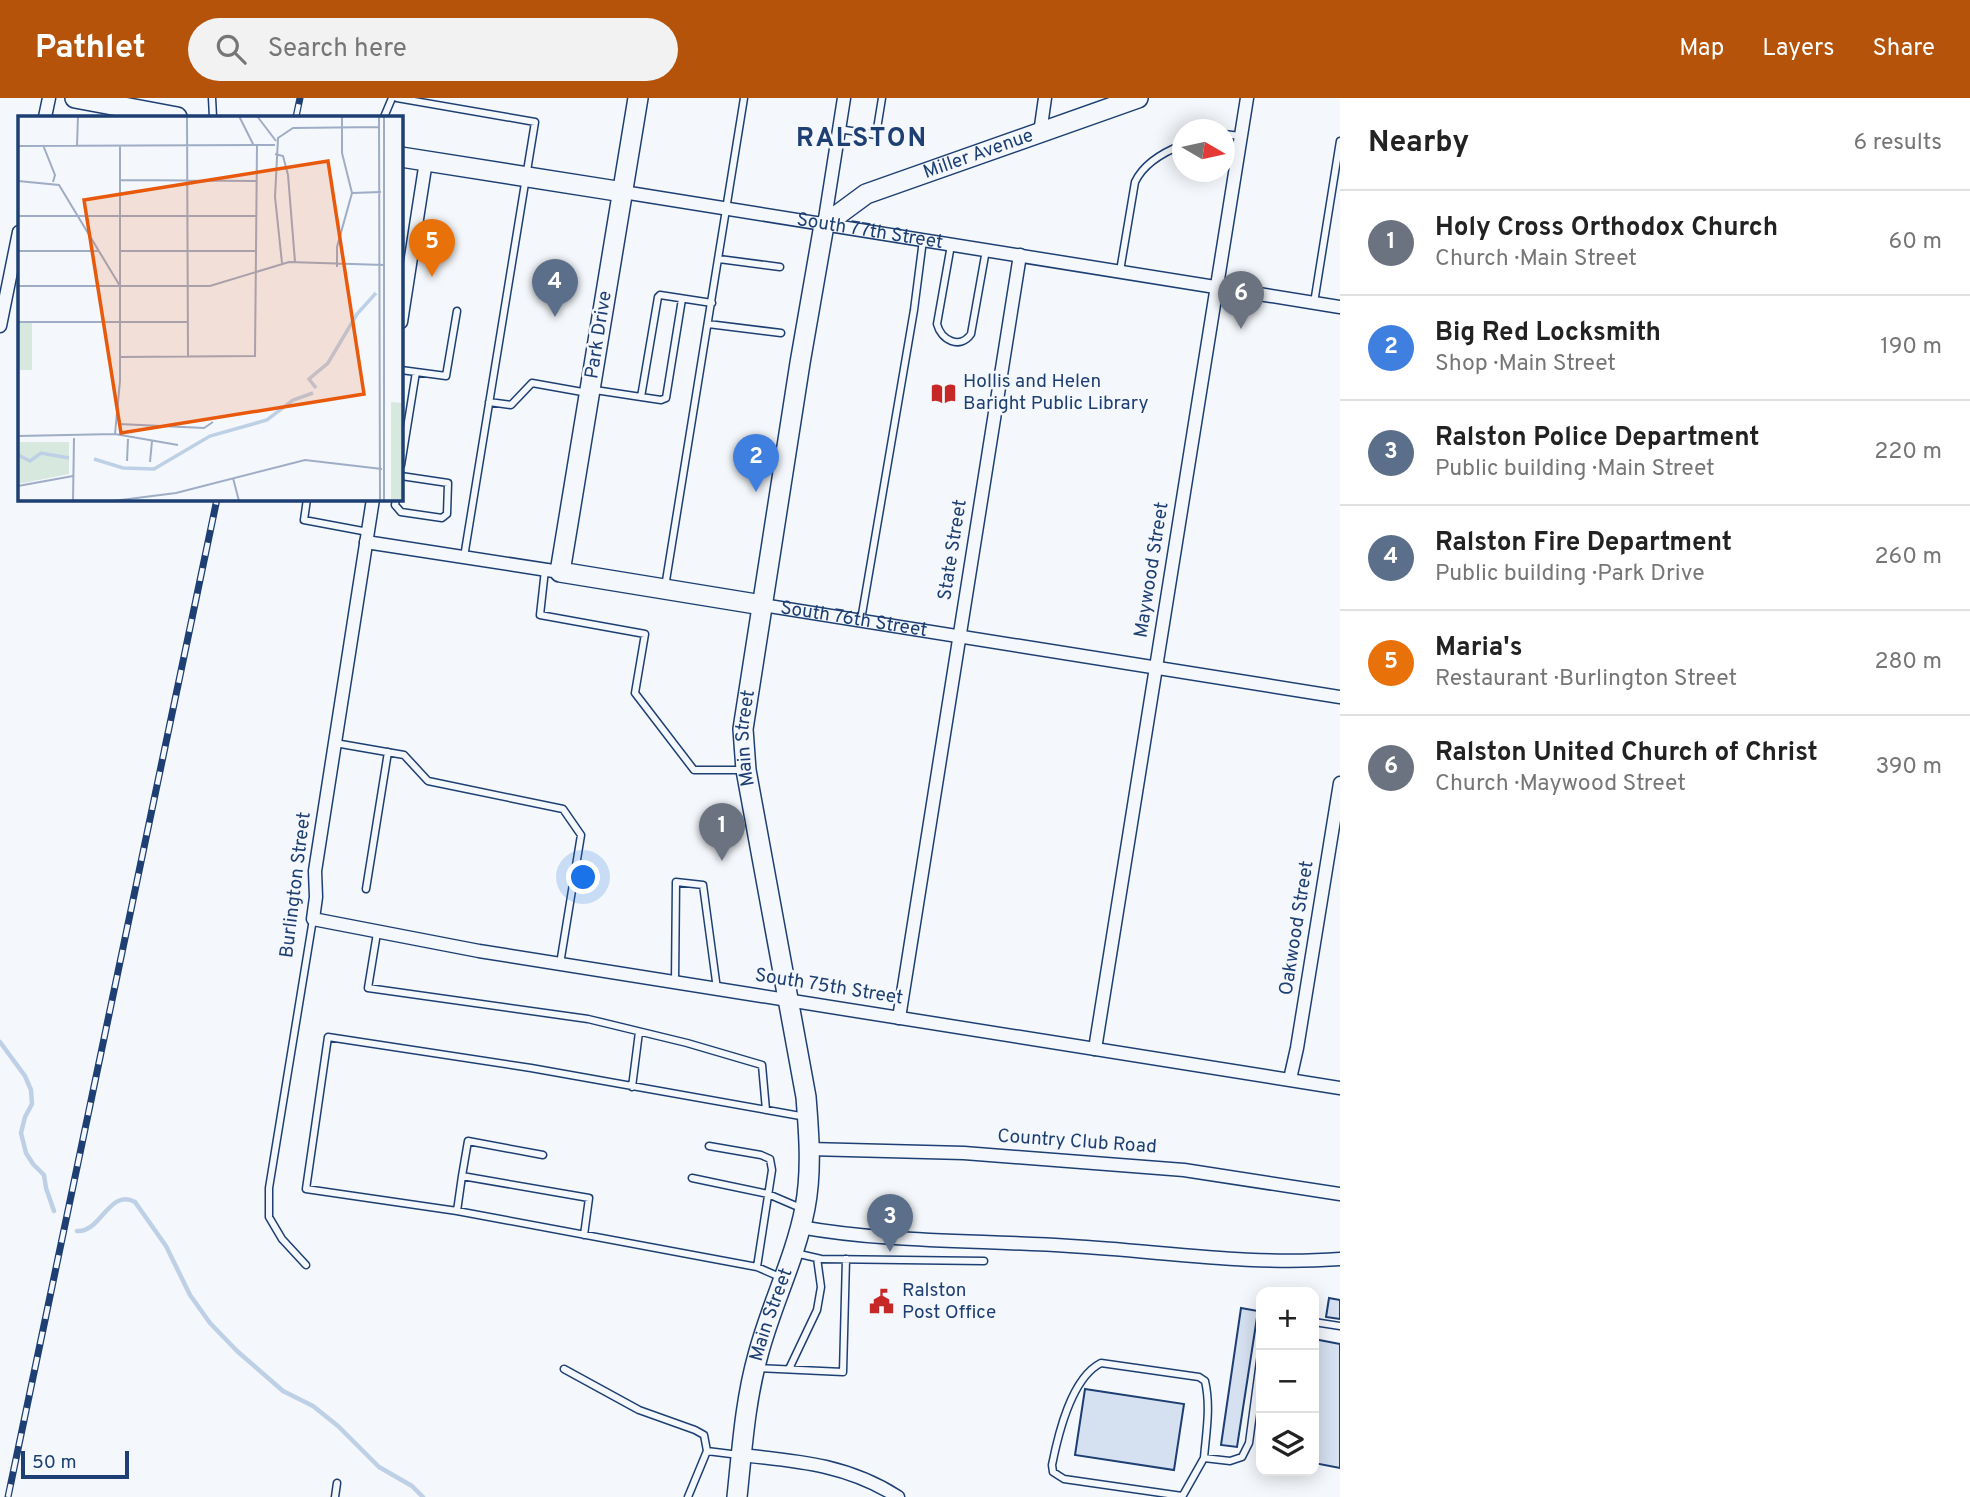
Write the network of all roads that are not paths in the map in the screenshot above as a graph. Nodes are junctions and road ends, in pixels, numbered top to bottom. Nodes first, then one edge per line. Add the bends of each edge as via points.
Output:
1 (49, 98) edge
2 (75, 98) edge
3 (212, 98) edge
4 (394, 98) edge
5 (638, 98) edge
6 (744, 98) edge
7 (844, 98) edge
8 (882, 98) edge
9 (1045, 98) edge
10 (1138, 98) edge
11 (1247, 98) edge
12 (168, 113) edge
13 (45, 116) edge
14 (213, 116) edge
15 (385, 116) edge
16 (839, 129) junction
17 (1040, 133) junction
18 (1235, 135) edge
19 (1241, 136) junction
20 (1340, 141) edge
21 (1172, 150) edge
22 (402, 157) edge
23 (426, 161) junction
24 (527, 177) junction
25 (623, 192) junction
26 (727, 208) junction
27 (824, 225) junction
28 (18, 237) edge
29 (923, 240) junction
30 (951, 244) junction
31 (986, 250) junction
32 (1020, 255) junction
33 (719, 258) junction
34 (780, 267) dead end
35 (1120, 271) junction
36 (1217, 287) junction
37 (682, 299) junction
38 (712, 303) junction
39 (1314, 303) junction
40 (1340, 307) edge
41 (402, 309) edge
42 (457, 311) dead end
43 (708, 324) junction
44 (0, 326) edge
45 (781, 333) dead end
46 (402, 370) edge
47 (416, 372) junction
48 (590, 391) junction
49 (641, 397) junction
50 (489, 402) junction
51 (402, 459) edge
52 (402, 476) edge
53 (307, 500) edge
54 (373, 500) edge
55 (396, 500) edge
56 (367, 537) junction
57 (464, 557) junction
58 (553, 571) junction
59 (665, 589) junction
60 (762, 605) junction
61 (861, 620) junction
62 (959, 636) junction
63 (1156, 668) junction
64 (1340, 697) edge
65 (335, 743) junction
66 (388, 752) junction
67 (746, 770) junction
68 (1340, 783) edge
69 (366, 889) dead end
70 (313, 919) junction
71 (377, 933) junction
72 (560, 964) junction
73 (675, 982) junction
74 (717, 989) junction
75 (788, 1000) junction
76 (899, 1018) junction
77 (639, 1032) junction
78 (1095, 1049) junction
79 (1290, 1079) junction
80 (632, 1087) junction
81 (1340, 1088) edge
82 (766, 1110) junction
83 (808, 1117) junction
84 (709, 1146) dead end
85 (809, 1149) junction
86 (543, 1154) dead end
87 (462, 1176) junction
88 (692, 1178) dead end
89 (768, 1194) junction
90 (1340, 1194) edge
91 (457, 1212) junction
92 (803, 1219) junction
93 (584, 1235) junction
94 (793, 1252) junction
95 (817, 1258) junction
96 (846, 1259) junction
97 (1340, 1259) edge
98 (984, 1261) dead end
99 (306, 1265) dead end
100 (757, 1267) junction
101 (784, 1279) junction
102 (1319, 1323) edge
103 (1340, 1326) edge
104 (755, 1367) junction
105 (564, 1369) dead end
106 (789, 1369) junction
107 (1256, 1391) edge
108 (707, 1451) junction
109 (741, 1455) junction
110 (1204, 1458) junction
111 (337, 1483) dead end
112 (1182, 1496) edge
113 (335, 1497) edge
114 (688, 1497) edge
115 (737, 1497) edge
116 (898, 1497) edge

1 - 13 street
2 - 12 main road
3 - 14 lane
4 - 15 lane
4 - 24 lane via 535,122
5 - 25 main road, Park Drive
6 - 26 lane
7 - 16 street, Main Street
8 - 16 lane via 876,135
9 - 17 street
10 - 17 main road, Miller Avenue
11 - 19 street, Maywood Street
16 - 27 street, Main Street
17 - 27 main road, Miller Avenue via 866,194
18 - 19 lane
19 - 36 street, Maywood Street
20 - 39 lane
21 - 35 lane via 1154,160 1135,181
22 - 23 main road, South 77th Street
23 - 24 main road, South 77th Street
23 - 41 street
24 - 25 main road, South 77th Street
24 - 50 lane
25 - 26 street, South 77th Street
25 - 48 main road, Park Drive
26 - 27 street, South 77th Street
26 - 33 lane
27 - 29 street, South 77th Street
27 - 60 main road, Main Street
28 - 44 street
29 - 30 street, South 77th Street
29 - 61 lane
30 - 31 street, South 77th Street
30 - 31 lane via 937,324 939,334 959,343 971,334
31 - 32 street, South 77th Street
32 - 35 street, South 77th Street
32 - 62 street, State Street
33 - 34 lane
33 - 38 lane
35 - 36 street, South 77th Street
36 - 39 street, South 77th Street
36 - 63 street, Maywood Street
37 - 38 lane
37 - 49 lane via 666,398
37 - 49 lane via 660,295 655,301
38 - 43 lane
39 - 40 street, South 77th Street
42 - 47 lane via 446,376
43 - 45 lane
43 - 59 lane
46 - 47 lane
47 - 51 lane
48 - 49 lane
48 - 50 lane via 532,383 511,405
48 - 58 main road, Park Drive
50 - 57 lane
52 - 55 lane via 448,483 447,514 401,512
53 - 56 lane via 304,520
54 - 56 street, Burlington Street
56 - 57 street, South 76th Street
56 - 65 street, Burlington Street
57 - 58 street, South 76th Street
58 - 59 main road, South 76th Street
58 - 67 lane via 540,615 645,634 635,693 695,770
59 - 60 main road, South 76th Street
60 - 61 street, South 76th Street
60 - 67 main road, Main Street via 745,714
61 - 62 street, South 76th Street
62 - 63 street, South 76th Street
62 - 76 street, State Street
63 - 64 street, South 76th Street
63 - 78 street, Maywood Street
65 - 66 lane
65 - 70 street, Burlington Street via 315,871
66 - 69 lane
66 - 72 lane via 404,755 428,781 563,809 581,835
67 - 75 main road, Main Street
68 - 79 street, Oakwood Street
70 - 71 street, South 75th Street
70 - 99 lane, Burlington Street via 269,1188 269,1217
71 - 72 street, South 75th Street
71 - 77 lane via 368,988 588,1019
72 - 73 street, South 75th Street
73 - 74 street, South 75th Street
73 - 74 lane via 676,882 703,885
74 - 75 street, South 75th Street
75 - 76 street, South 75th Street
75 - 83 main road, Main Street
76 - 78 street, South 75th Street
77 - 80 lane
77 - 82 lane via 762,1065
78 - 79 street, South 75th Street
79 - 81 street, South 75th Street
80 - 82 lane
80 - 91 lane via 328,1037 306,1189
82 - 83 lane
83 - 85 main road, Main Street
84 - 89 lane via 770,1159
85 - 90 street, Country Club Road via 964,1153 1184,1170
85 - 92 main road, Main Street
86 - 87 lane via 468,1141
87 - 91 lane
87 - 93 lane via 589,1198
88 - 89 lane
89 - 92 lane
89 - 100 lane
91 - 93 lane
92 - 94 main road, Main Street
92 - 97 street via 852,1236 1091,1247 1258,1262
93 - 100 lane
94 - 95 lane
94 - 101 main road, Main Street
95 - 96 lane
95 - 106 lane via 821,1287 817,1310
96 - 98 lane
96 - 106 lane via 843,1372
100 - 101 lane
101 - 104 main road, Main Street
102 - 103 lane
104 - 106 lane
104 - 109 main road, Main Street
105 - 108 lane via 639,1410 704,1435
107 - 110 lane via 1249,1443 1242,1457 1230,1461
108 - 109 lane
108 - 114 lane
109 - 115 main road, Main Street
109 - 116 street via 835,1468
110 - 112 lane
110 - 112 lane via 1205,1381 1101,1363 1091,1368 1062,1421 1053,1472 1064,1479
111 - 113 lane

